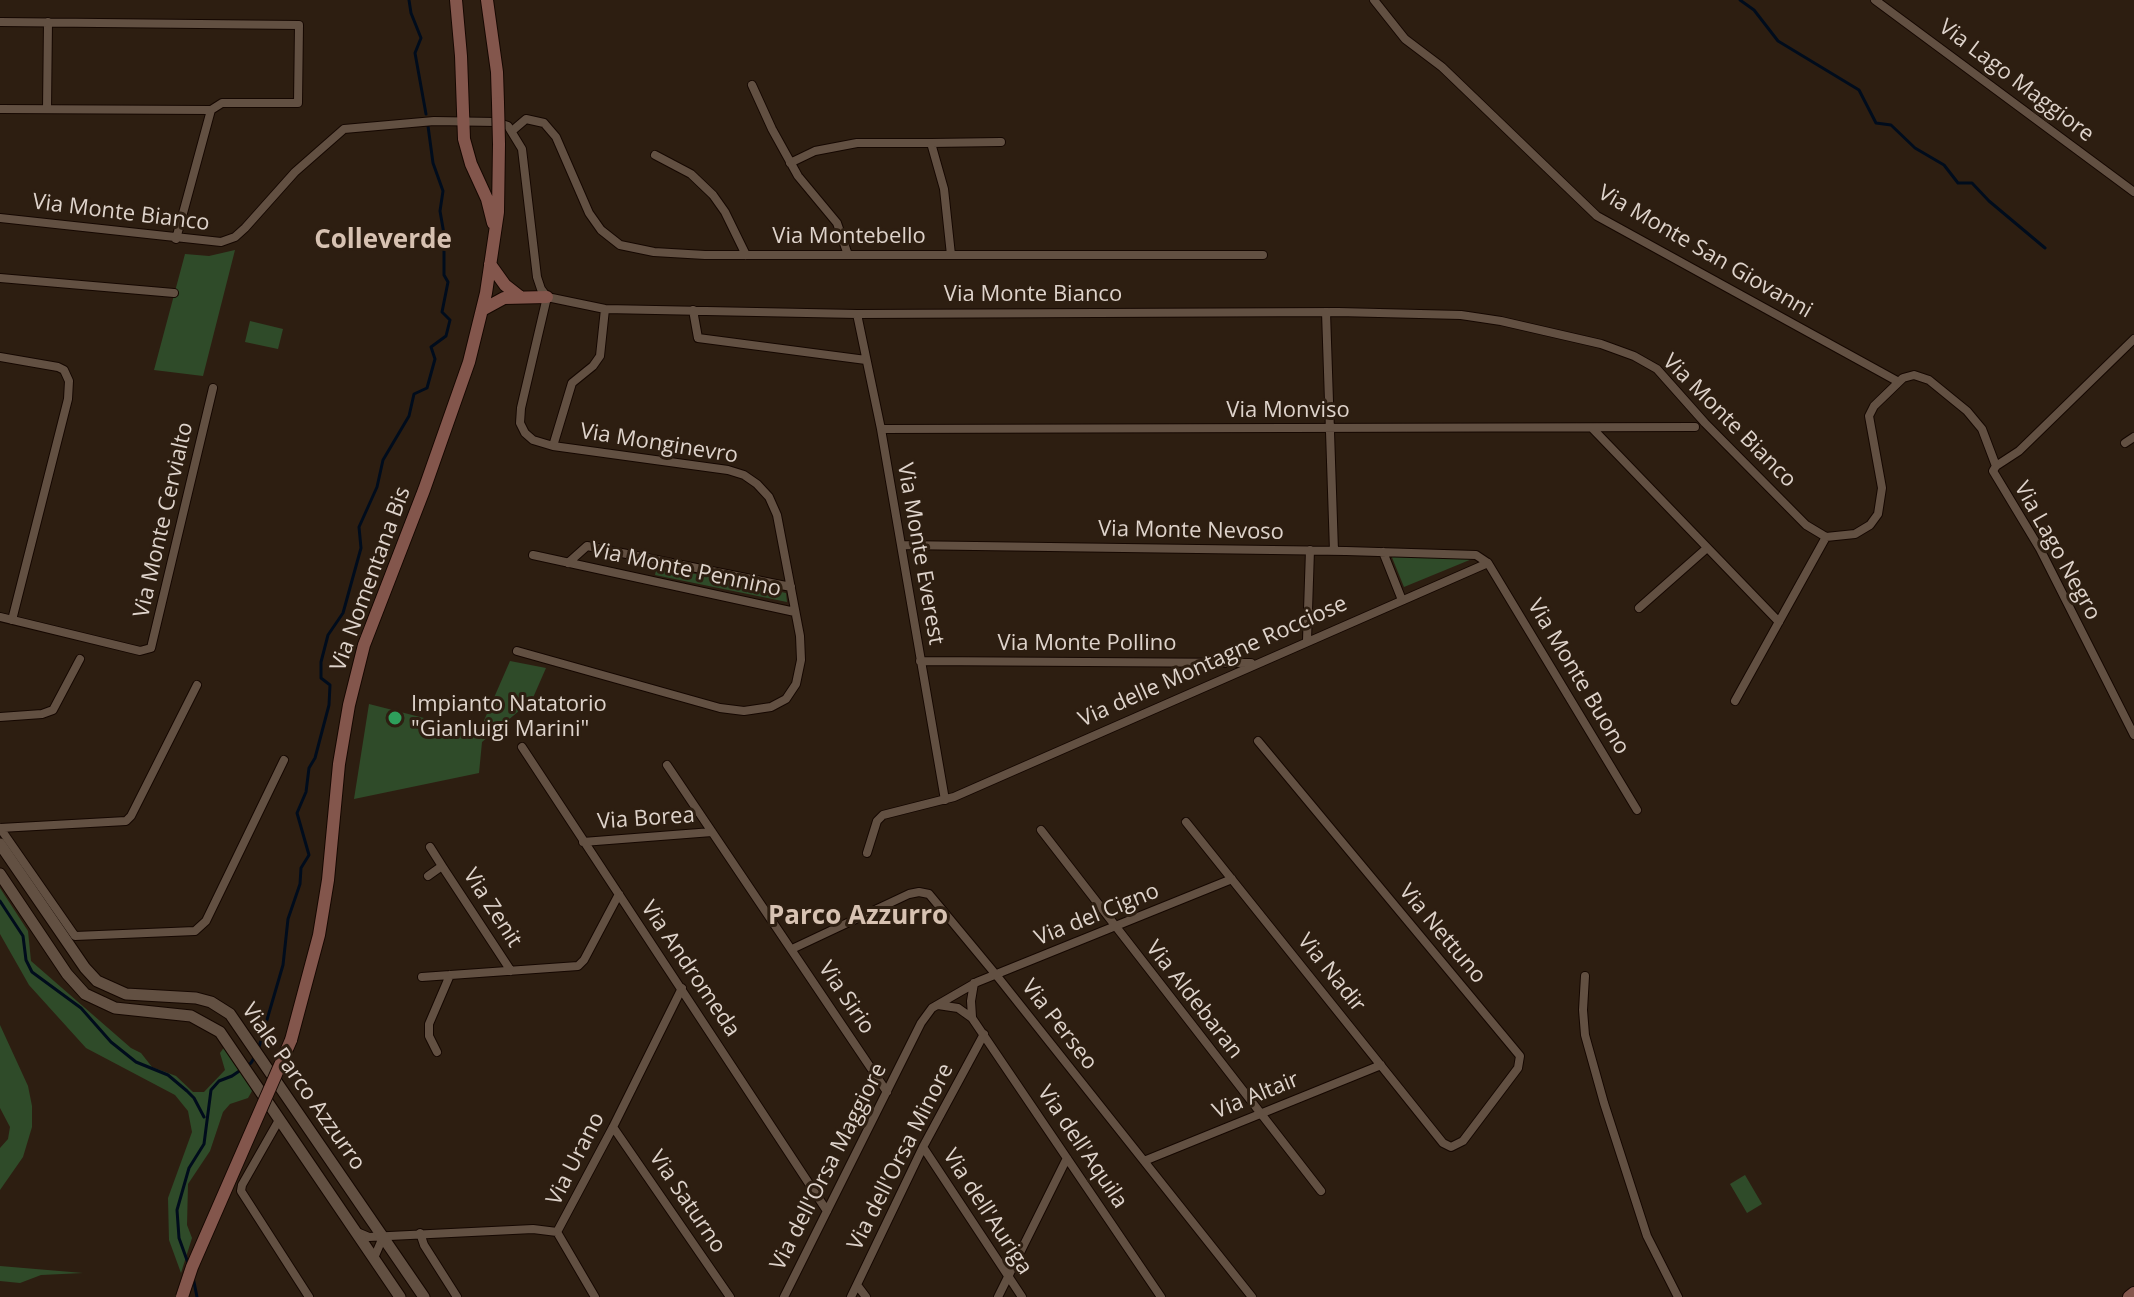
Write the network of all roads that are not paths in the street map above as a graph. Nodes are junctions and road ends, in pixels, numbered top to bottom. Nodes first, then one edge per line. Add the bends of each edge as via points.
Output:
1 (456, 0) edge
2 (487, 0) edge
3 (1374, 0) edge
4 (1875, 0) edge
5 (0, 22) edge
6 (48, 22) junction
7 (752, 85) dead end
8 (0, 109) edge
9 (47, 109) junction
10 (211, 110) junction
11 (462, 121) junction
12 (512, 131) junction
13 (1001, 142) dead end
14 (931, 143) junction
15 (655, 155) dead end
16 (790, 163) junction
17 (2134, 192) edge
18 (0, 218) edge
19 (495, 234) junction
20 (176, 239) junction
21 (746, 255) junction
22 (848, 255) junction
23 (951, 255) junction
24 (1263, 255) dead end
25 (490, 264) junction
26 (0, 278) edge
27 (174, 293) dead end
28 (519, 296) junction
29 (547, 297) junction
30 (605, 309) junction
31 (482, 310) junction
32 (693, 310) junction
33 (1326, 312) junction
34 (857, 314) junction
35 (2134, 339) edge
36 (0, 357) edge
37 (866, 360) junction
38 (1897, 381) junction
39 (213, 388) dead end
40 (1695, 427) dead end
41 (1592, 428) junction
42 (881, 429) junction
43 (1329, 429) junction
44 (2134, 437) edge
45 (2125, 443) dead end
46 (553, 446) junction
47 (1996, 466) junction
48 (1826, 537) junction
49 (901, 545) junction
50 (1707, 548) junction
51 (1310, 550) junction
52 (1334, 551) junction
53 (1383, 552) junction
54 (533, 555) dead end
55 (1484, 559) junction
56 (568, 563) junction
57 (791, 587) junction
58 (1402, 600) junction
59 (1639, 608) dead end
60 (795, 612) junction
61 (0, 617) edge
62 (12, 620) junction
63 (1779, 622) junction
64 (1307, 640) junction
65 (517, 651) dead end
66 (80, 659) dead end
67 (920, 661) junction
68 (1254, 663) junction
69 (197, 685) dead end
70 (1735, 701) dead end
71 (0, 717) edge
72 (2134, 735) edge
73 (1258, 741) dead end
74 (522, 747) dead end
75 (284, 760) dead end
76 (667, 765) dead end
77 (945, 800) junction
78 (1637, 810) dead end
79 (1186, 822) dead end
80 (0, 828) edge
81 (1041, 830) dead end
82 (712, 832) junction
83 (583, 842) junction
84 (0, 844) edge
85 (430, 847) dead end
86 (867, 853) dead end
87 (442, 866) junction
88 (0, 874) edge
89 (428, 876) dead end
90 (1232, 879) junction
91 (619, 894) junction
92 (1114, 928) junction
93 (792, 949) junction
94 (511, 971) junction
95 (450, 975) junction
96 (997, 976) junction
97 (1585, 976) dead end
98 (422, 977) dead end
99 (974, 983) junction
100 (682, 988) junction
101 (937, 1005) junction
102 (972, 1018) junction
103 (984, 1034) junction
104 (437, 1052) dead end
105 (1381, 1065) junction
106 (887, 1092) junction
107 (1261, 1114) junction
108 (279, 1120) junction
109 (613, 1127) junction
110 (1447, 1146) joint
111 (923, 1147) junction
112 (1067, 1158) junction
113 (1144, 1161) junction
114 (1321, 1191) dead end
115 (827, 1211) junction
116 (357, 1232) junction
117 (557, 1232) junction
118 (420, 1233) junction
119 (383, 1237) junction
120 (374, 1258) junction
121 (1009, 1277) junction
122 (857, 1285) junction
123 (2134, 1293) edge
124 (182, 1297) edge
125 (309, 1297) edge
126 (400, 1297) edge
127 (424, 1297) edge
128 (457, 1297) edge
129 (595, 1297) edge
130 (730, 1297) edge
131 (784, 1297) edge
132 (851, 1297) edge
133 (866, 1297) edge
134 (998, 1297) edge
135 (1022, 1297) edge
136 (1161, 1297) edge
137 (1252, 1297) edge
138 (1678, 1297) edge
139 (2129, 1297) edge

1 - 11 main road
2 - 19 main road, Via Nomentana Bis, bridge via 497,72
3 - 38 street, Via Monte San Giovanni via 1405,39 1442,67 1597,216
4 - 17 street, Via Lago Maggiore
5 - 6 street
6 - 9 street
6 - 10 street via 299,25 298,103 222,103
7 - 16 street
8 - 9 street
9 - 10 street
10 - 20 street
11 - 12 street, Via Monte Bianco via 496,122
11 - 19 main road
11 - 20 street, Via Monte Bianco via 344,129 235,237 213,243
12 - 21 street, Via Montebello via 526,119 547,126 589,213 616,243 666,253
12 - 29 street via 522,149 537,277
13 - 14 street
14 - 16 street via 849,144
14 - 23 street via 943,183
15 - 21 street via 691,174 713,195
16 - 22 street via 837,223
18 - 20 street, Via Monte Bianco
19 - 25 main road, Via Nomentana Bis
21 - 22 street, Via Montebello
22 - 23 street, Via Montebello
23 - 24 street, Via Montebello
25 - 28 main road
25 - 31 main road, Via Nomentana Bis
26 - 27 street
28 - 29 main road
28 - 31 main road
29 - 30 street, Via Monte Bianco
29 - 46 street, Via Monginevro via 520,418 528,437
30 - 32 street, Via Monte Bianco
30 - 46 street via 600,356 572,383
31 - 124 main road, Via Nomentana Bis, bridge via 449,419 364,645 339,764 319,935 291,1040
32 - 34 street, Via Monte Bianco
32 - 37 street via 698,338
33 - 34 street, Via Monte Bianco
33 - 43 street
33 - 48 street, Via Monte Bianco via 1483,317 1634,356 1663,374 1806,525
34 - 37 street, Via Monte Everest
35 - 47 street, Via Lago Negro via 2019,451
36 - 62 street via 58,367 67,374 69,385
37 - 42 street, Via Monte Everest
38 - 47 street via 1922,377 1955,400 1980,425
38 - 48 street via 1869,416 1882,488 1875,519 1848,536
39 - 62 street, Via Monte Cervialto via 153,646 140,651
40 - 41 street, Via Monviso
41 - 43 street, Via Monviso
41 - 50 street
42 - 43 street, Via Monviso
42 - 49 street, Via Monte Everest
43 - 52 street
44 - 45 street
46 - 57 street, Via Monginevro via 748,477 765,491 777,515
47 - 72 street, Via Lago Negro via 1995,477 2040,549
48 - 63 street
49 - 51 street, Via Monte Nevoso
49 - 67 street, Via Monte Everest
50 - 59 street
50 - 63 street
51 - 52 street, Via Monte Nevoso
51 - 64 street
52 - 53 street, Via Monte Nevoso
53 - 55 street, Via Monte Nevoso
53 - 58 street
54 - 56 street, Via Monte Pennino
55 - 58 street, Via delle Montagne Rocciose
55 - 78 street, Via Monte Buono
56 - 57 street, Via Monte Pennino via 587,546
56 - 60 street, Via Monte Pennino
57 - 60 street, Via Monginevro
58 - 64 street, Via delle Montagne Rocciose
60 - 65 street, Via Monginevro via 801,650 798,678 786,699 761,710 720,708
61 - 62 street, Via Monte Cervialto
63 - 70 street
64 - 68 street, Via delle Montagne Rocciose
66 - 71 street via 53,710
67 - 68 street, Via Monte Pollino
67 - 77 street, Via Monte Everest
68 - 77 street, Via delle Montagne Rocciose
69 - 80 street via 129,819
73 - 110 street, Via Nettuno via 1520,1056 1518,1068 1467,1137
74 - 83 street, Via Andromeda
75 - 80 street via 206,921 195,931 76,937
76 - 82 street, Via Sirio
77 - 86 street, Via delle Montagne Rocciose via 881,817
79 - 90 street, Via Nadir
81 - 92 street, Via Aldebaran
82 - 83 street, Via Borea
82 - 93 street, Via Sirio
83 - 91 street, Via Andromeda
84 - 119 street, Viale Parco Azzurro via 97,981 126,994 211,1002 230,1014
85 - 87 street, Via Zenit
87 - 89 street, Via Zenit
87 - 94 street, Via Zenit
88 - 108 street, Viale Parco Azzurro via 81,990 115,1008 177,1013 220,1032
90 - 92 street, Via del Cigno
90 - 105 street, Via Nadir
91 - 94 street via 580,965
91 - 100 street, Via Andromeda
92 - 96 street, Via del Cigno
92 - 107 street, Via Aldebaran
93 - 96 street, Via Perseo via 922,892 932,897
93 - 106 street, Via Sirio
94 - 95 street
95 - 98 street
95 - 104 street via 429,1024
96 - 99 street, Via del Cigno
96 - 113 street, Via Perseo
97 - 138 street via 1585,1035 1604,1103 1647,1236
99 - 101 street, Via del Cigno
99 - 102 street
100 - 109 street, Via Urano
100 - 115 street, Via Andromeda
101 - 102 street via 958,1008
101 - 106 street, Via dell'Orsa Maggiore via 924,1018
102 - 103 street, Via dell'Aquila
103 - 111 street, Via dell'Orsa Minore
103 - 112 street, Via dell'Aquila
105 - 107 street, Via Altair
105 - 110 street, Via Nadir
106 - 115 street, Via dell'Orsa Maggiore
107 - 113 street, Via Altair
107 - 114 street, Via Aldebaran
108 - 116 street, Viale Parco Azzurro
108 - 125 street via 241,1192
109 - 117 street, Via Urano
109 - 130 street, Via Saturno
111 - 121 street, Via dell'Auriga
111 - 122 street, Via dell'Orsa Minore
112 - 121 street
112 - 136 street, Via dell'Aquila
113 - 137 street, Via Perseo
115 - 131 street, Via dell'Orsa Maggiore
116 - 119 street
116 - 120 street, Viale Parco Azzurro
117 - 118 street, Via Urano
117 - 129 street
118 - 119 street, Via Urano
118 - 128 street
119 - 120 street
119 - 127 street, Viale Parco Azzurro
120 - 126 street, Viale Parco Azzurro
121 - 134 street
121 - 135 street, Via dell'Auriga
122 - 132 street, Via dell'Orsa Minore
122 - 133 street
123 - 139 main road

